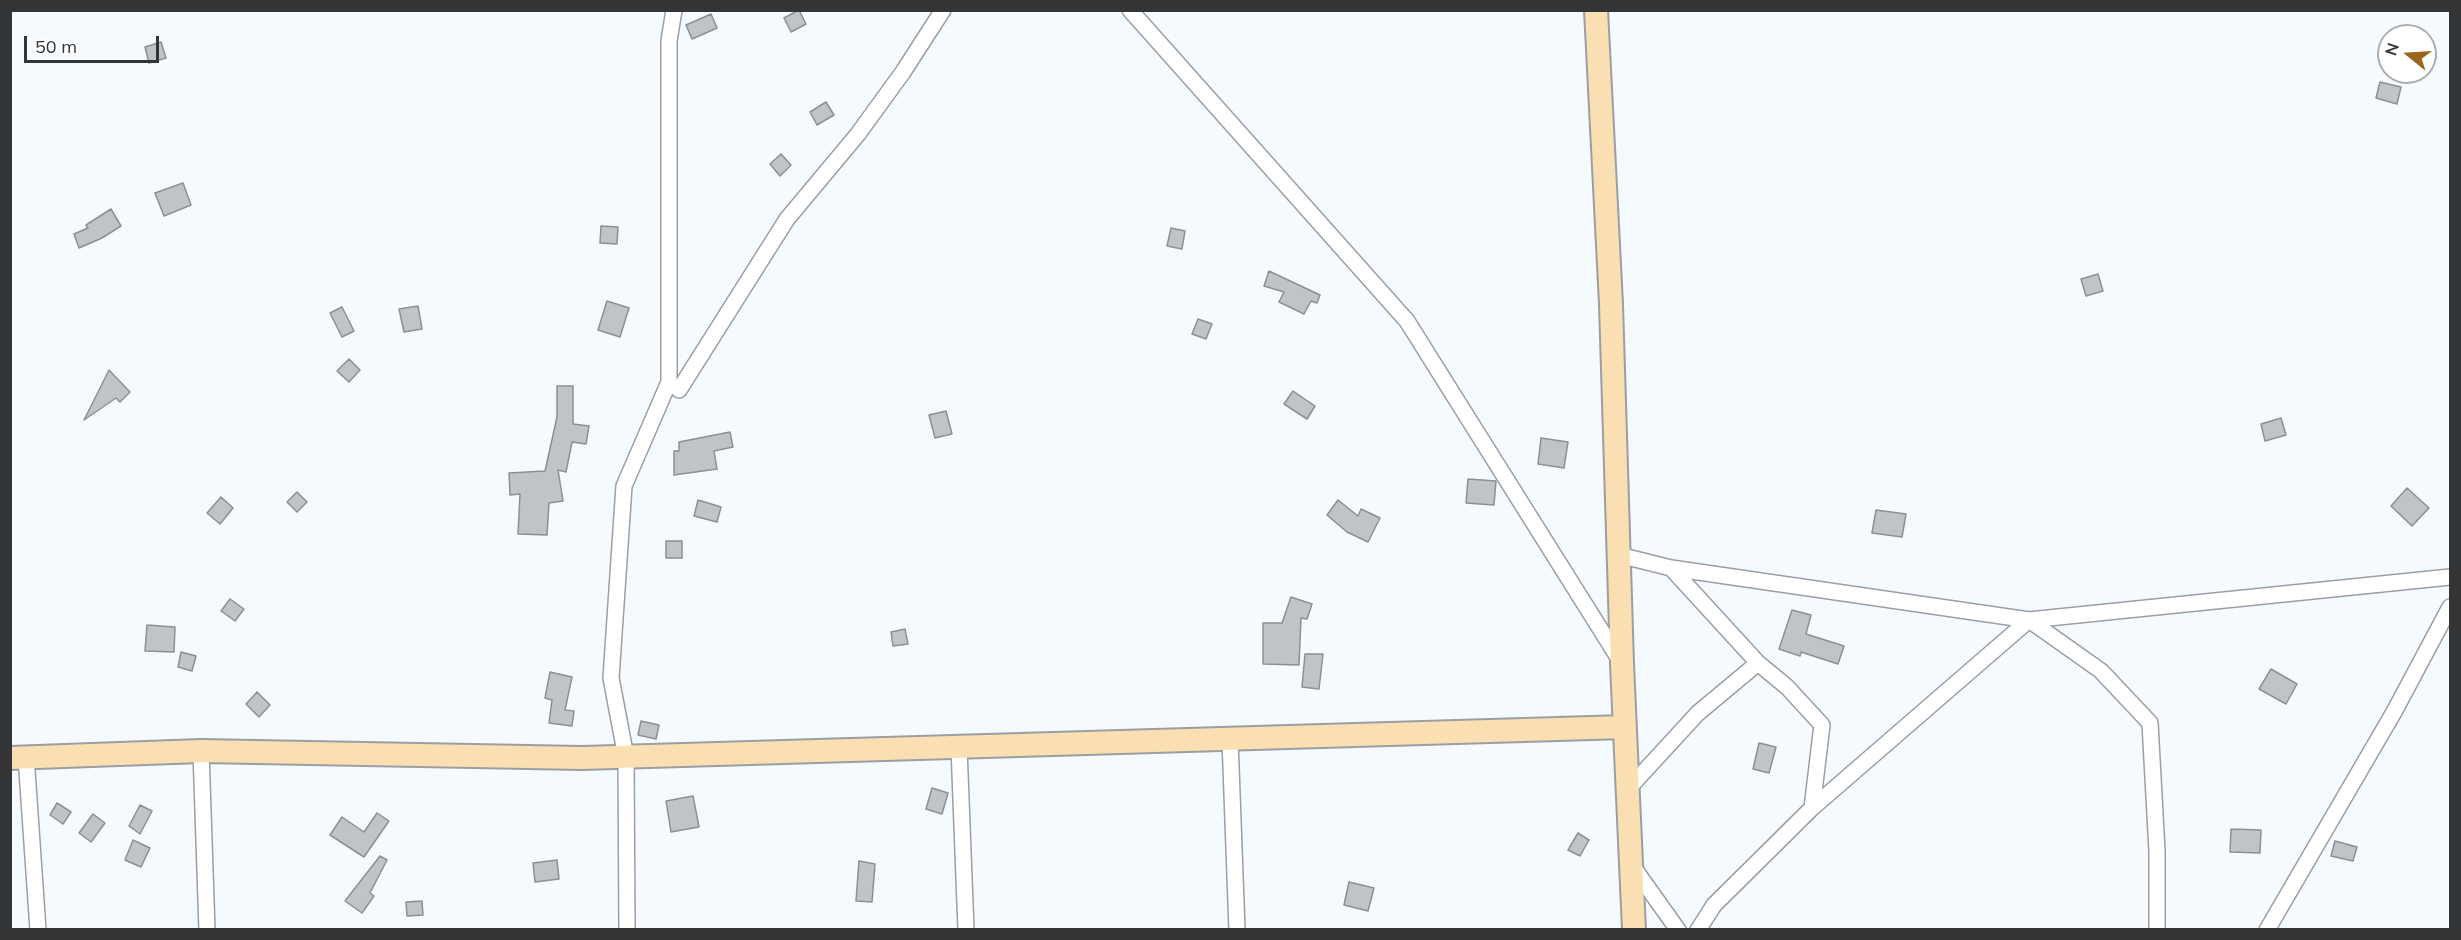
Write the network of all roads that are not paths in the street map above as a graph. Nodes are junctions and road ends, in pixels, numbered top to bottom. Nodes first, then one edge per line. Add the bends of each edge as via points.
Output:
1 (674, 10) edge
2 (943, 10) edge
3 (1130, 10) edge
4 (1596, 10) edge
5 (679, 390) dead end
6 (1619, 555) junction
7 (1671, 568) junction
8 (2451, 577) edge
9 (2451, 607) edge
10 (2029, 620) junction
11 (1758, 663) junction
12 (1622, 664) junction
13 (1625, 727) junction
14 (1230, 739) junction
15 (959, 747) junction
16 (201, 751) junction
17 (18, 757) edge
18 (626, 757) junction
19 (1628, 789) junction
20 (1812, 808) junction
21 (1631, 864) junction
22 (2266, 929) edge
23 (38, 930) edge
24 (207, 930) edge
25 (627, 930) edge
26 (966, 930) edge
27 (1237, 930) edge
28 (1634, 930) edge
29 (1678, 930) edge
30 (1698, 930) edge
31 (2157, 930) edge

1 - 18 street via 669,41 669,382 624,486 610,678
2 - 5 street via 858,134 787,219
3 - 12 street via 1407,321
4 - 6 street
6 - 7 street
6 - 12 street
7 - 10 street
7 - 11 street
8 - 10 street
9 - 22 street
10 - 20 street
10 - 31 street via 2101,671 2150,723
11 - 19 street via 1698,713
11 - 20 street via 1822,725
12 - 13 street
13 - 14 street
13 - 19 street
14 - 15 street
14 - 27 street
15 - 18 street
15 - 26 street
16 - 17 street
16 - 18 street
16 - 24 street
17 - 23 street
18 - 25 street
19 - 21 street
20 - 30 street via 1714,905
21 - 28 street
21 - 29 street

